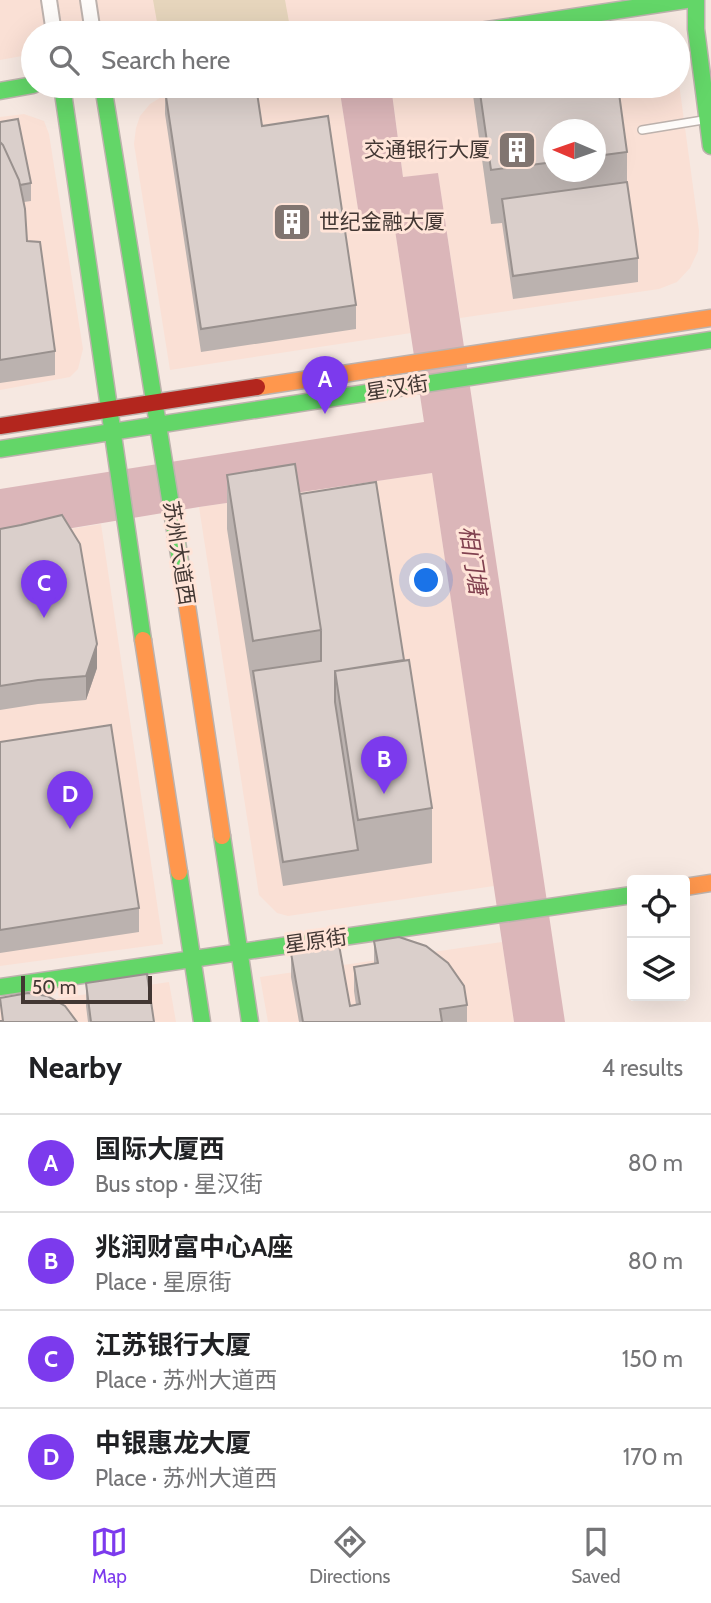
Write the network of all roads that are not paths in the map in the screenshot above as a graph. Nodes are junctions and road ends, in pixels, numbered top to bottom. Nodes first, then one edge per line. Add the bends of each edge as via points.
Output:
1 (49, 0) edge
2 (88, 0) edge
3 (686, 0) edge
4 (696, 0) edge
5 (52, 21) edge
6 (91, 21) edge
7 (553, 21) edge
8 (21, 87) edge
9 (0, 91) edge
10 (64, 98) edge
11 (105, 98) edge
12 (707, 120) junction
13 (642, 130) dead end
14 (711, 146) edge
15 (711, 318) edge
16 (711, 341) edge
17 (156, 403) junction
18 (110, 409) junction
19 (160, 425) junction
20 (0, 426) edge
21 (113, 432) junction
22 (0, 449) edge
23 (711, 883) edge
24 (690, 886) edge
25 (627, 896) edge
26 (239, 952) junction
27 (193, 959) junction
28 (0, 987) edge
29 (202, 1022) edge
30 (250, 1022) edge

1 - 5 street
2 - 6 street
3 - 7 main road
4 - 12 main road
8 - 9 main road
10 - 18 main road
11 - 17 main road, 苏州大道西
12 - 13 lane
12 - 14 main road
15 - 17 main road, 星汉街
16 - 19 main road, 星汉街
17 - 18 main road, 星汉街
17 - 19 main road, 苏州大道西
18 - 20 main road, 星汉街
18 - 21 main road
19 - 21 main road, 星汉街
19 - 26 main road, 苏州大道西
21 - 22 main road, 星汉街
21 - 27 main road
23 - 24 main road
25 - 26 main road, 星原街
26 - 27 main road, 星原街
26 - 30 main road, 苏州大道西
27 - 28 main road, 星原街
27 - 29 main road

